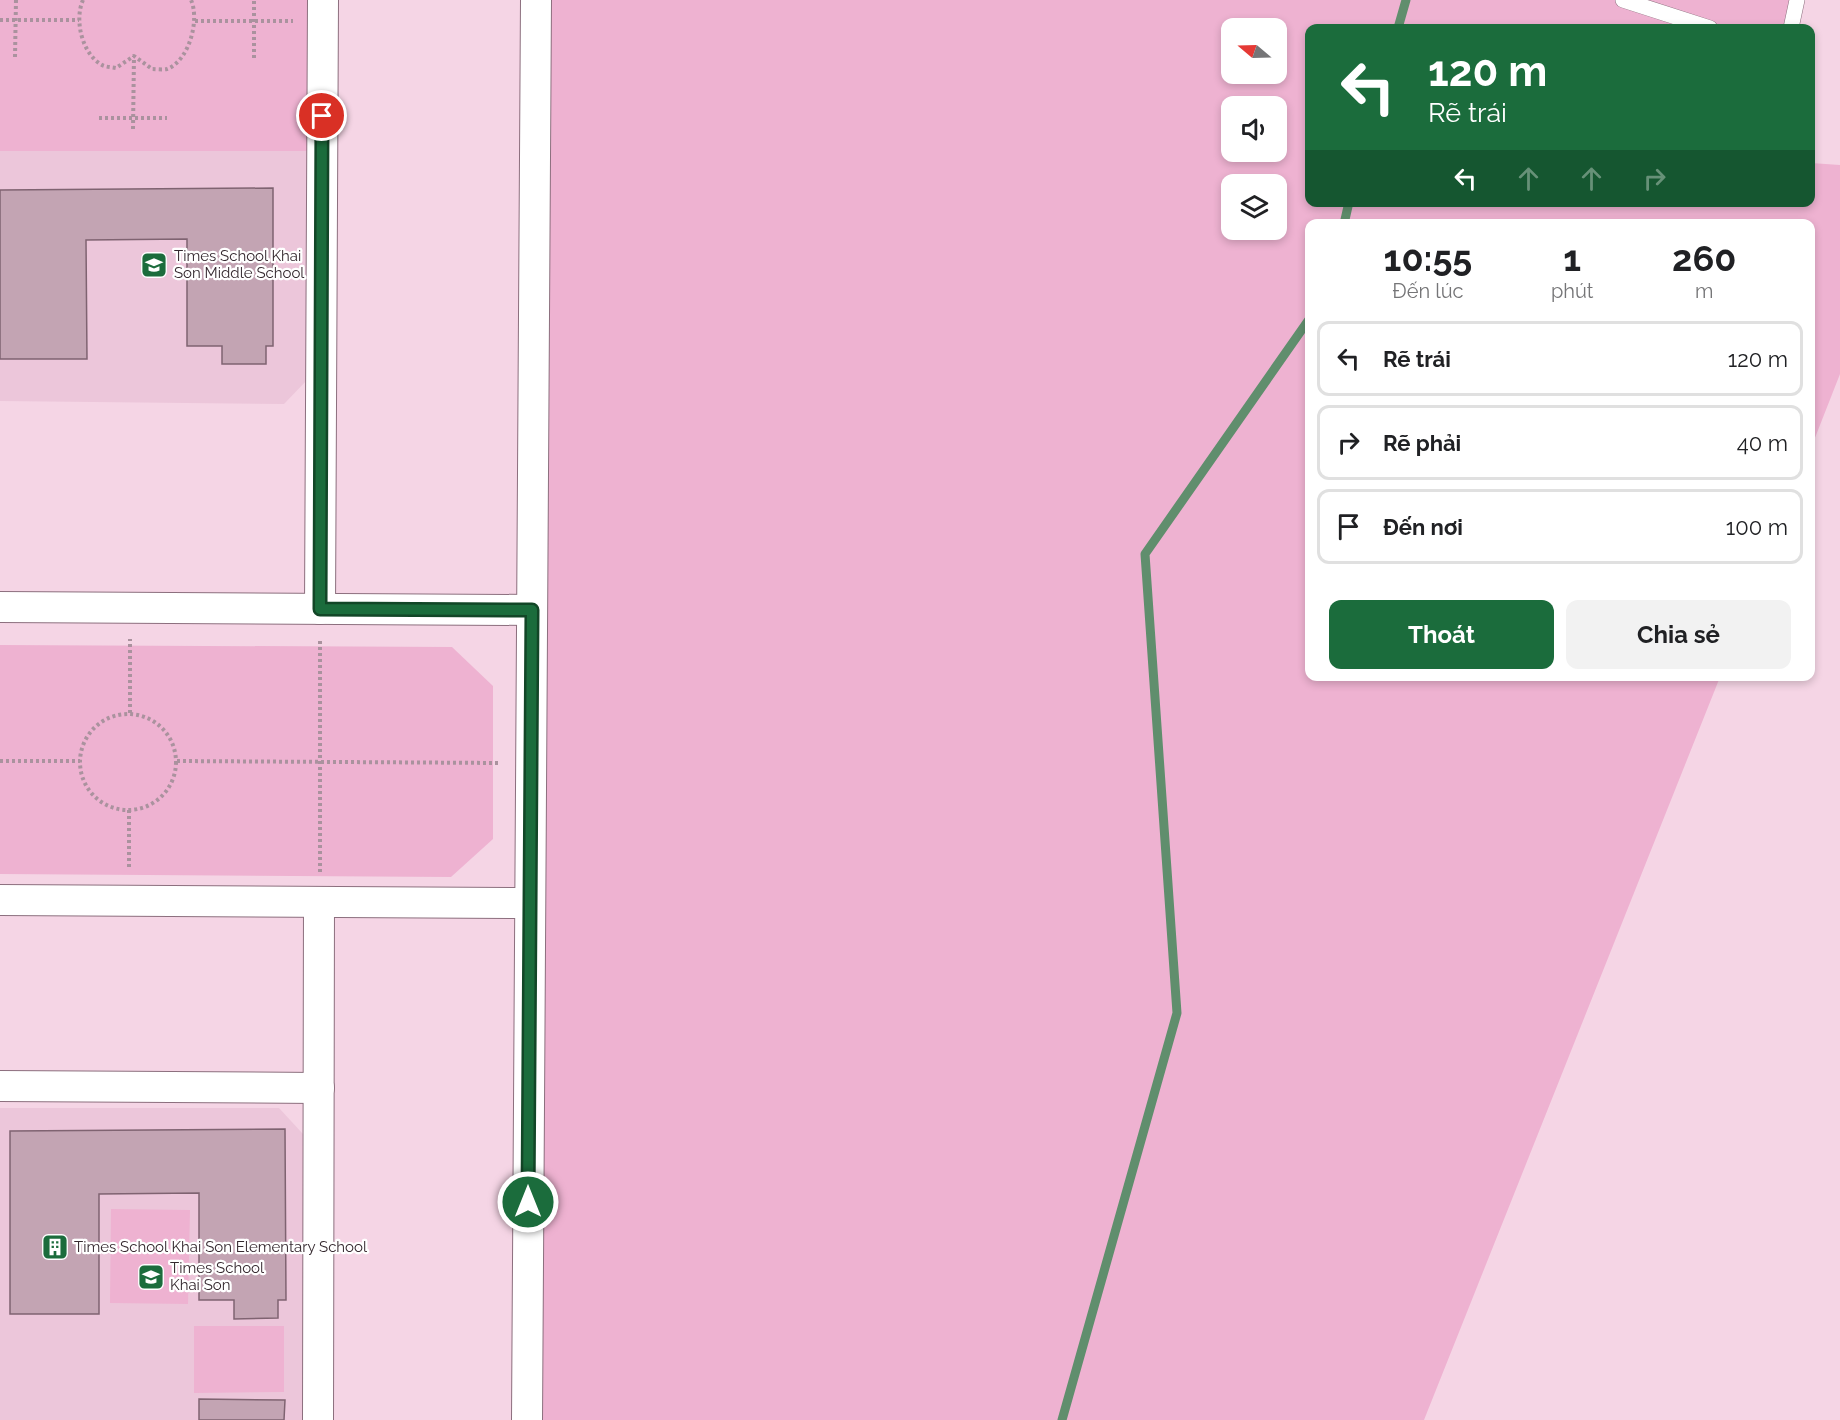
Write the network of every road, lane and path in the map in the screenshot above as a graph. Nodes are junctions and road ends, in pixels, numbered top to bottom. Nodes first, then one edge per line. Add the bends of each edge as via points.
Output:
1 (16, 0) edge
2 (83, 0) edge
3 (191, 0) edge
4 (254, 0) edge
5 (536, 0) edge
6 (1623, 0) edge
7 (1797, 0) edge
8 (323, 11) edge
9 (0, 20) edge
10 (15, 20) junction
11 (79, 20) junction
12 (195, 21) junction
13 (254, 21) junction
14 (1698, 24) edge
15 (1792, 24) edge
16 (134, 56) junction
17 (15, 57) dead end
18 (254, 57) dead end
19 (99, 118) dead end
20 (133, 118) junction
21 (167, 118) dead end
22 (133, 129) dead end
23 (0, 607) edge
24 (130, 608) junction
25 (320, 609) junction
26 (532, 610) junction
27 (130, 713) junction
28 (0, 761) edge
29 (80, 761) junction
30 (177, 762) junction
31 (320, 762) junction
32 (531, 764) junction
33 (129, 810) junction
34 (0, 900) edge
35 (129, 901) junction
36 (320, 902) junction
37 (530, 903) junction
38 (0, 1086) edge
39 (319, 1088) junction
40 (318, 1420) edge
41 (527, 1420) edge

1 - 10 path
2 - 11 path
3 - 12 path
4 - 13 path
5 - 26 street
6 - 14 lane
7 - 15 lane
8 - 13 path
8 - 25 street
9 - 10 path
10 - 11 path
10 - 17 path
11 - 16 path via 90,54 102,66 116,68
12 - 13 path
12 - 16 path via 191,41 168,69 152,69
13 - 18 path
16 - 20 path
19 - 20 path
20 - 21 path
20 - 22 path
23 - 24 street
24 - 25 street
24 - 27 path
25 - 26 street
25 - 31 path
26 - 32 street
27 - 29 path via 100,722 82,746
27 - 30 path via 157,723 174,747
28 - 29 path
29 - 33 path via 81,777 89,791 114,809
30 - 31 path
30 - 33 path via 167,790 157,801
31 - 32 path
31 - 36 path
32 - 37 street
33 - 35 path
34 - 35 street
35 - 36 street
36 - 37 street
36 - 39 street
37 - 41 street
38 - 39 street
39 - 40 street

